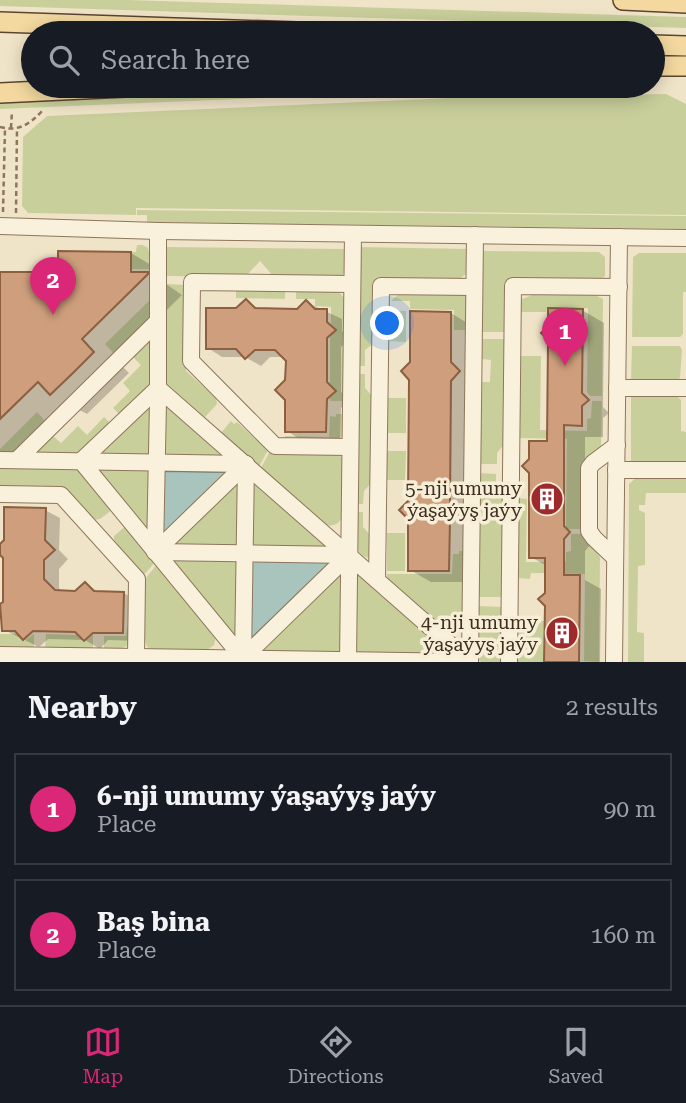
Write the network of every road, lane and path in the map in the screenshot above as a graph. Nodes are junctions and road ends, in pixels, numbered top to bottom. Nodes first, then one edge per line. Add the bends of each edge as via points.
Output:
1 (623, 0) edge
2 (686, 3) edge
3 (0, 22) edge
4 (21, 23) edge
5 (665, 45) edge
6 (686, 46) edge
7 (686, 65) edge
8 (665, 66) edge
9 (21, 92) edge
10 (0, 93) edge
11 (43, 110) dead end
12 (12, 111) dead end
13 (2, 128) edge
14 (11, 128) junction
15 (17, 128) junction
16 (4, 201) dead end
17 (17, 201) dead end
18 (0, 226) edge
19 (158, 231) junction
20 (353, 234) junction
21 (475, 235) junction
22 (619, 237) junction
23 (686, 238) edge
24 (352, 284) junction
25 (474, 287) junction
26 (618, 287) junction
27 (158, 321) junction
28 (158, 388) junction
29 (617, 388) junction
30 (686, 388) edge
31 (617, 445) junction
32 (351, 447) junction
33 (0, 460) edge
34 (17, 460) junction
35 (81, 461) junction
36 (157, 462) junction
37 (246, 464) junction
38 (616, 470) junction
39 (686, 470) edge
40 (0, 494) edge
41 (155, 552) junction
42 (244, 553) junction
43 (349, 555) junction
44 (615, 558) junction
45 (377, 580) junction
46 (0, 654) edge
47 (136, 657) junction
48 (244, 660) edge
49 (348, 661) edge
50 (470, 662) edge
51 (509, 662) edge
52 (614, 662) edge

1 - 2 main road
3 - 4 main road
5 - 6 main road
7 - 8 main road
9 - 10 main road
11 - 15 path
12 - 14 path
13 - 14 path
13 - 16 path
14 - 15 path
15 - 17 path
18 - 19 lane
19 - 20 lane
19 - 27 lane
20 - 21 lane
20 - 24 lane
21 - 22 lane
21 - 25 lane
22 - 23 lane
22 - 26 lane
24 - 32 lane
24 - 32 lane via 192,282 191,361 275,446
25 - 45 lane via 382,286
25 - 50 lane
26 - 29 lane
26 - 51 lane via 513,286
27 - 28 lane
27 - 34 lane
28 - 35 lane
28 - 36 lane
28 - 37 lane
29 - 30 lane
29 - 31 lane
31 - 38 lane
31 - 44 lane via 593,463 588,473 589,531
32 - 43 lane
33 - 34 lane
34 - 35 lane
35 - 36 lane
35 - 41 lane
36 - 37 lane
36 - 41 lane
37 - 41 lane
37 - 42 lane
37 - 43 lane
38 - 39 lane
38 - 44 lane
40 - 47 lane via 61,495 137,579
41 - 42 lane
41 - 48 lane
42 - 43 lane
42 - 48 lane
43 - 45 lane
43 - 48 lane
43 - 49 lane
44 - 52 lane
45 - 50 lane
46 - 47 lane
47 - 48 lane
48 - 49 lane
49 - 50 lane

